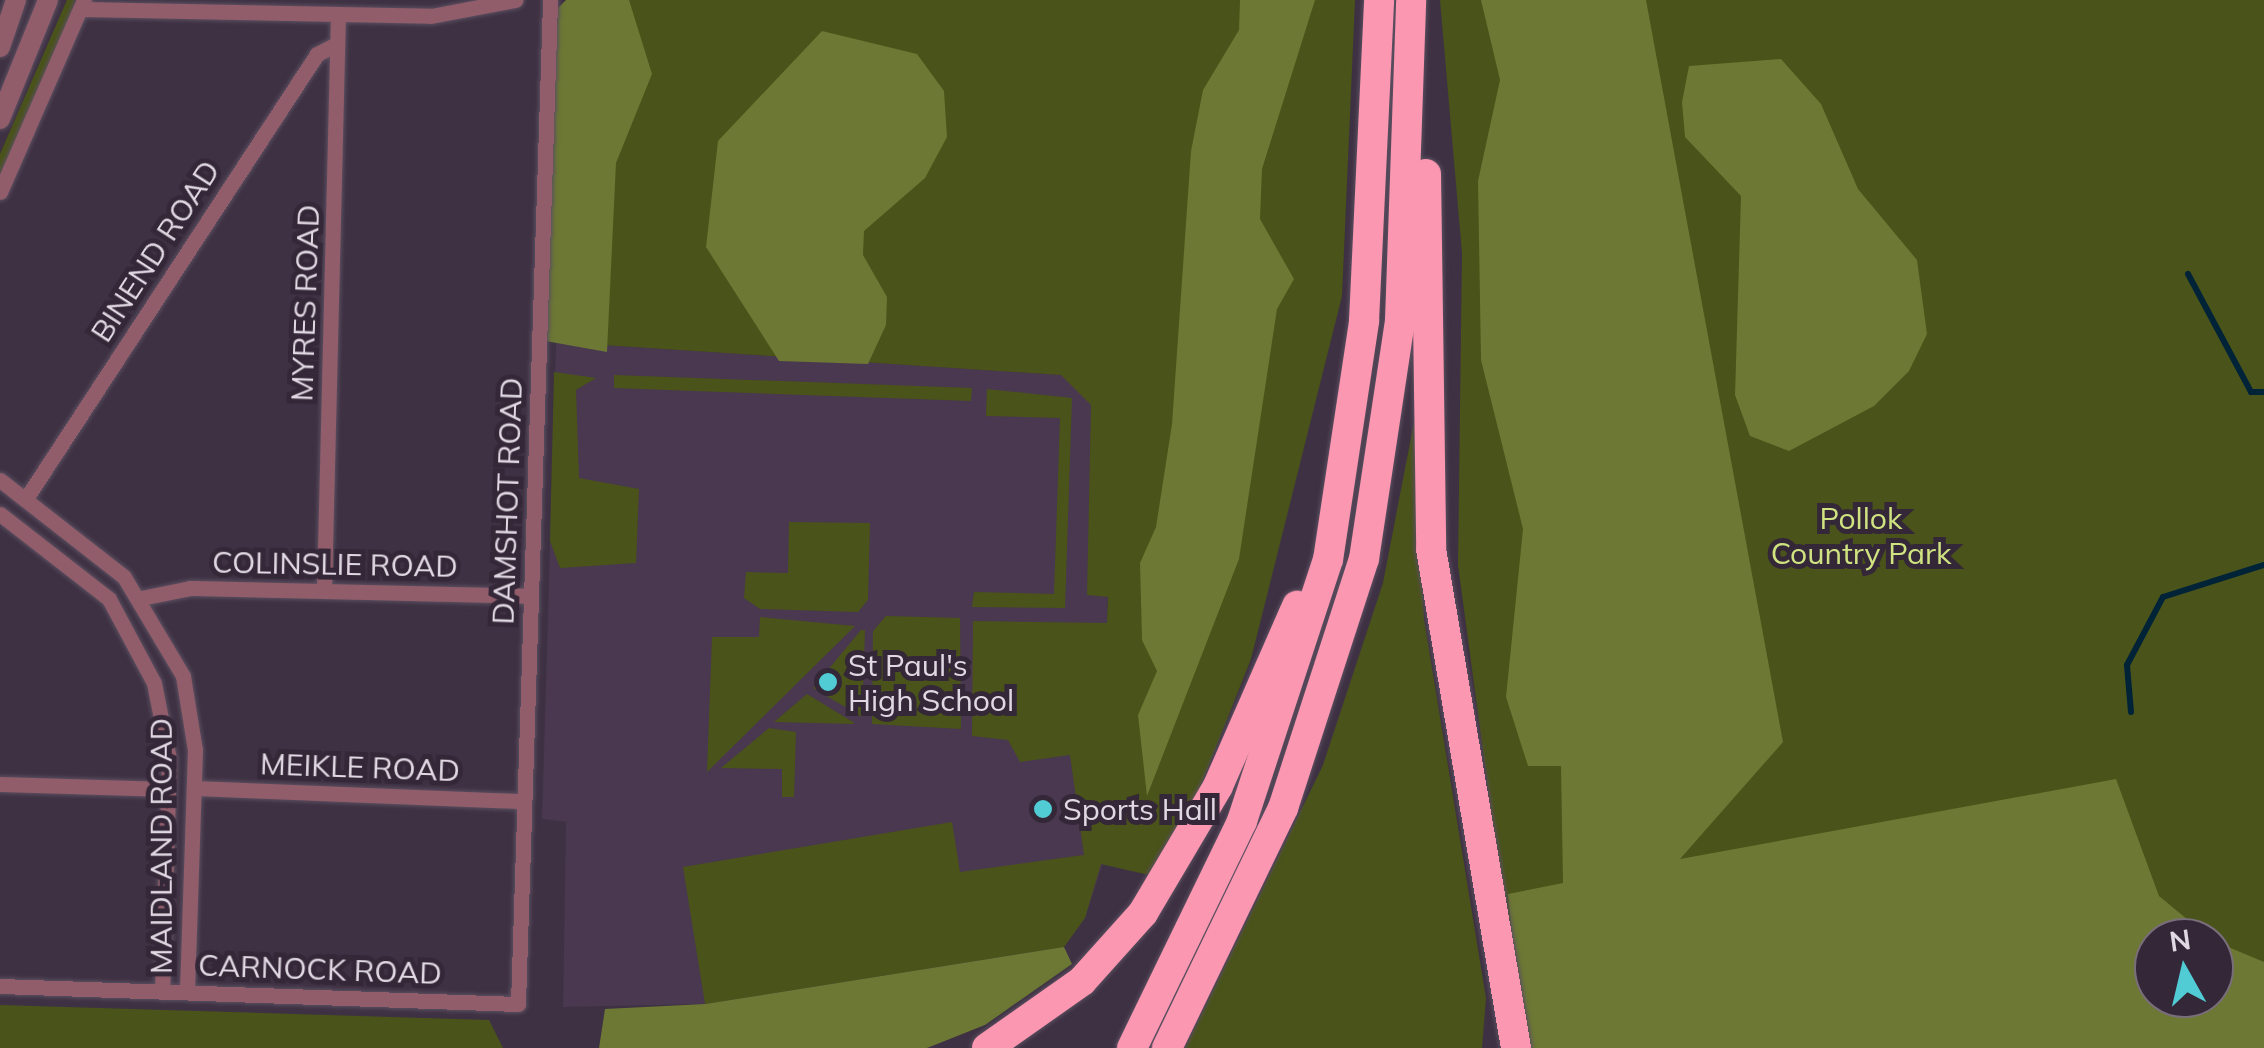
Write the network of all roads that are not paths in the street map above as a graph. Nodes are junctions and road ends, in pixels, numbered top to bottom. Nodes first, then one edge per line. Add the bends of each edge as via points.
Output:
1 (16, 0) edge
2 (48, 0) edge
3 (515, 0) edge
4 (550, 0) edge
5 (1378, 0) edge
6 (1413, 0) edge
7 (83, 4) edge
8 (350, 11) edge
9 (338, 44) junction
10 (0, 47) edge
11 (0, 119) edge
12 (0, 192) edge
13 (1359, 372) junction
14 (0, 480) edge
15 (27, 497) junction
16 (2, 521) edge
17 (324, 591) junction
18 (530, 596) junction
19 (141, 598) junction
20 (183, 676) junction
21 (154, 683) junction
22 (0, 784) edge
23 (194, 788) junction
24 (168, 789) junction
25 (524, 801) junction
26 (166, 877) junction
27 (192, 878) junction
28 (0, 986) edge
29 (162, 990) junction
30 (187, 992) junction
31 (1505, 1002) junction
32 (518, 1004) joint
33 (1033, 1021) junction
34 (987, 1048) edge
35 (1002, 1048) edge
36 (1132, 1048) edge
37 (1167, 1048) edge
38 (1500, 1048) edge
39 (1516, 1048) edge

1 - 10 street
2 - 11 street
3 - 8 street via 463,13
4 - 18 street, DAMSHOT ROAD
5 - 13 highway
6 - 31 highway via 1431,549
6 - 37 highway via 1400,321 1364,559 1283,808
7 - 8 street
7 - 12 street
8 - 9 street, MYRES ROAD
9 - 15 street, BINEND ROAD via 316,54
9 - 17 street, MYRES ROAD
13 - 33 highway via 1286,639 1218,786 1123,939
13 - 36 highway via 1338,512 1300,662 1242,820
14 - 15 street, MAIDLAND ROAD
15 - 19 street, MAIDLAND ROAD
16 - 21 street, MAIDLAND ROAD via 109,599
17 - 18 street, COLINSLIE ROAD
17 - 19 street, COLINSLIE ROAD via 162,588
18 - 25 street, DAMSHOT ROAD
19 - 20 street, MAIDLAND ROAD
20 - 21 street
20 - 23 street, MAIDLAND ROAD
21 - 24 street, MAIDLAND ROAD
22 - 24 street
23 - 25 street, MEIKLE ROAD
23 - 27 street, MAIDLAND ROAD
24 - 26 street, MAIDLAND ROAD
25 - 32 street, DAMSHOT ROAD
26 - 27 street
26 - 29 street, MAIDLAND ROAD
27 - 30 street, MAIDLAND ROAD
28 - 29 street, CARNOCK ROAD
29 - 30 street, CARNOCK ROAD
30 - 32 street, CARNOCK ROAD
31 - 38 highway
31 - 39 highway
33 - 34 highway
33 - 35 highway

